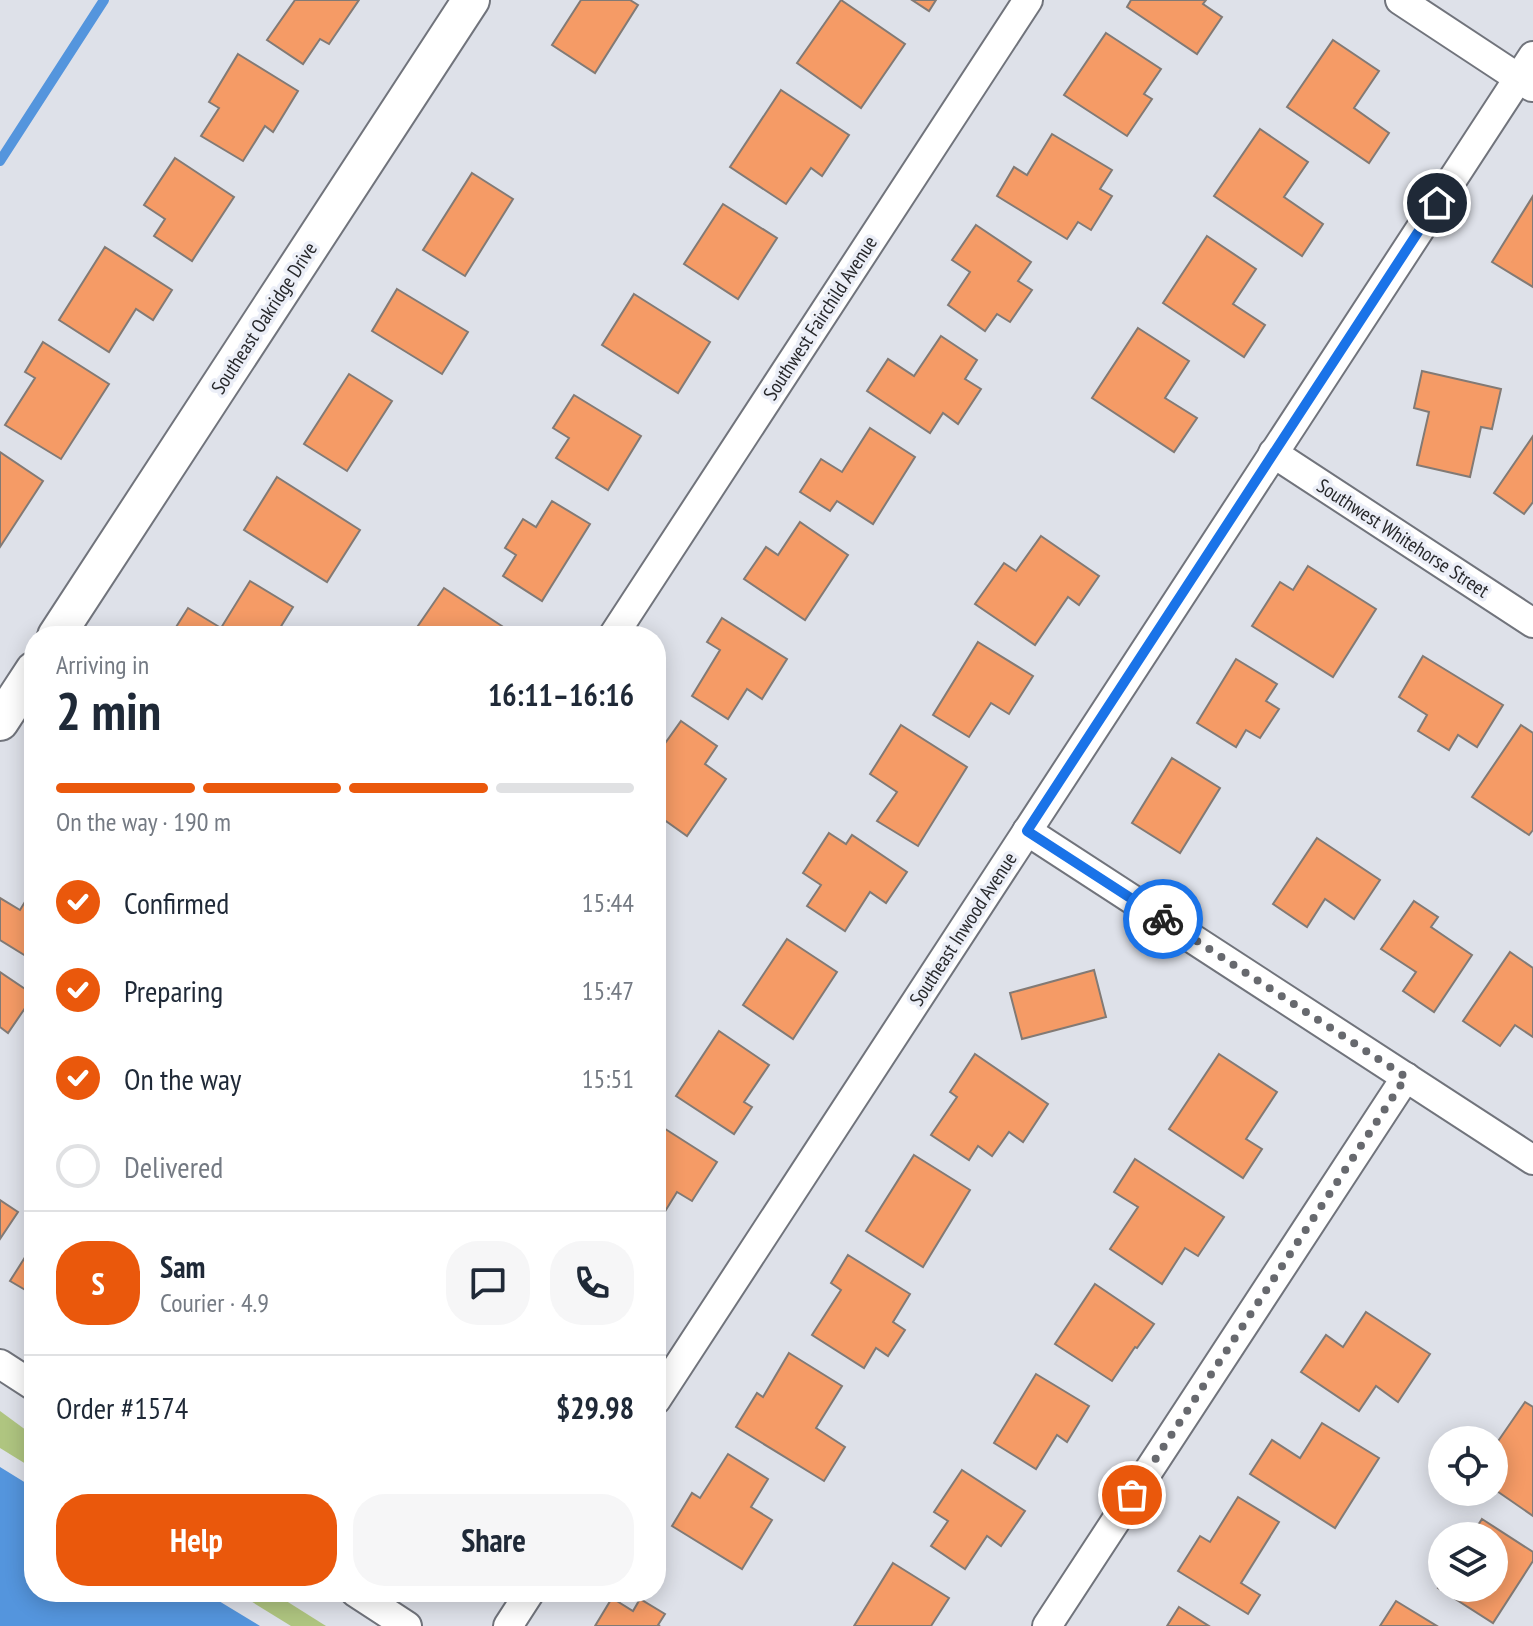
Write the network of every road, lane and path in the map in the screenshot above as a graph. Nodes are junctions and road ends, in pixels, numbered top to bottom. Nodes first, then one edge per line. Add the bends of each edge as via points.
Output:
1 (471, 0) edge
2 (1028, 0) edge
3 (1400, 0) edge
4 (1528, 74) edge
5 (1273, 453) junction
6 (1533, 623) edge
7 (63, 626) edge
8 (620, 626) edge
9 (24, 685) edge
10 (0, 722) edge
11 (1027, 831) junction
12 (1406, 1077) junction
13 (1533, 1160) edge
14 (0, 1364) edge
15 (24, 1380) edge
16 (666, 1385) edge
17 (370, 1602) edge
18 (524, 1602) edge
19 (407, 1626) edge
20 (508, 1626) edge
21 (1047, 1626) edge

1 - 7 street, Southeast Oakridge Drive
2 - 8 street, Southwest Fairchild Avenue
3 - 4 street
4 - 5 street, Southeast Inwood Avenue
5 - 6 street, Southwest Whitehorse Street
5 - 11 street, Southeast Inwood Avenue
9 - 10 street
11 - 12 street
11 - 16 street, Southeast Inwood Avenue
12 - 13 street
12 - 21 street
14 - 15 street
17 - 19 street
18 - 20 street

